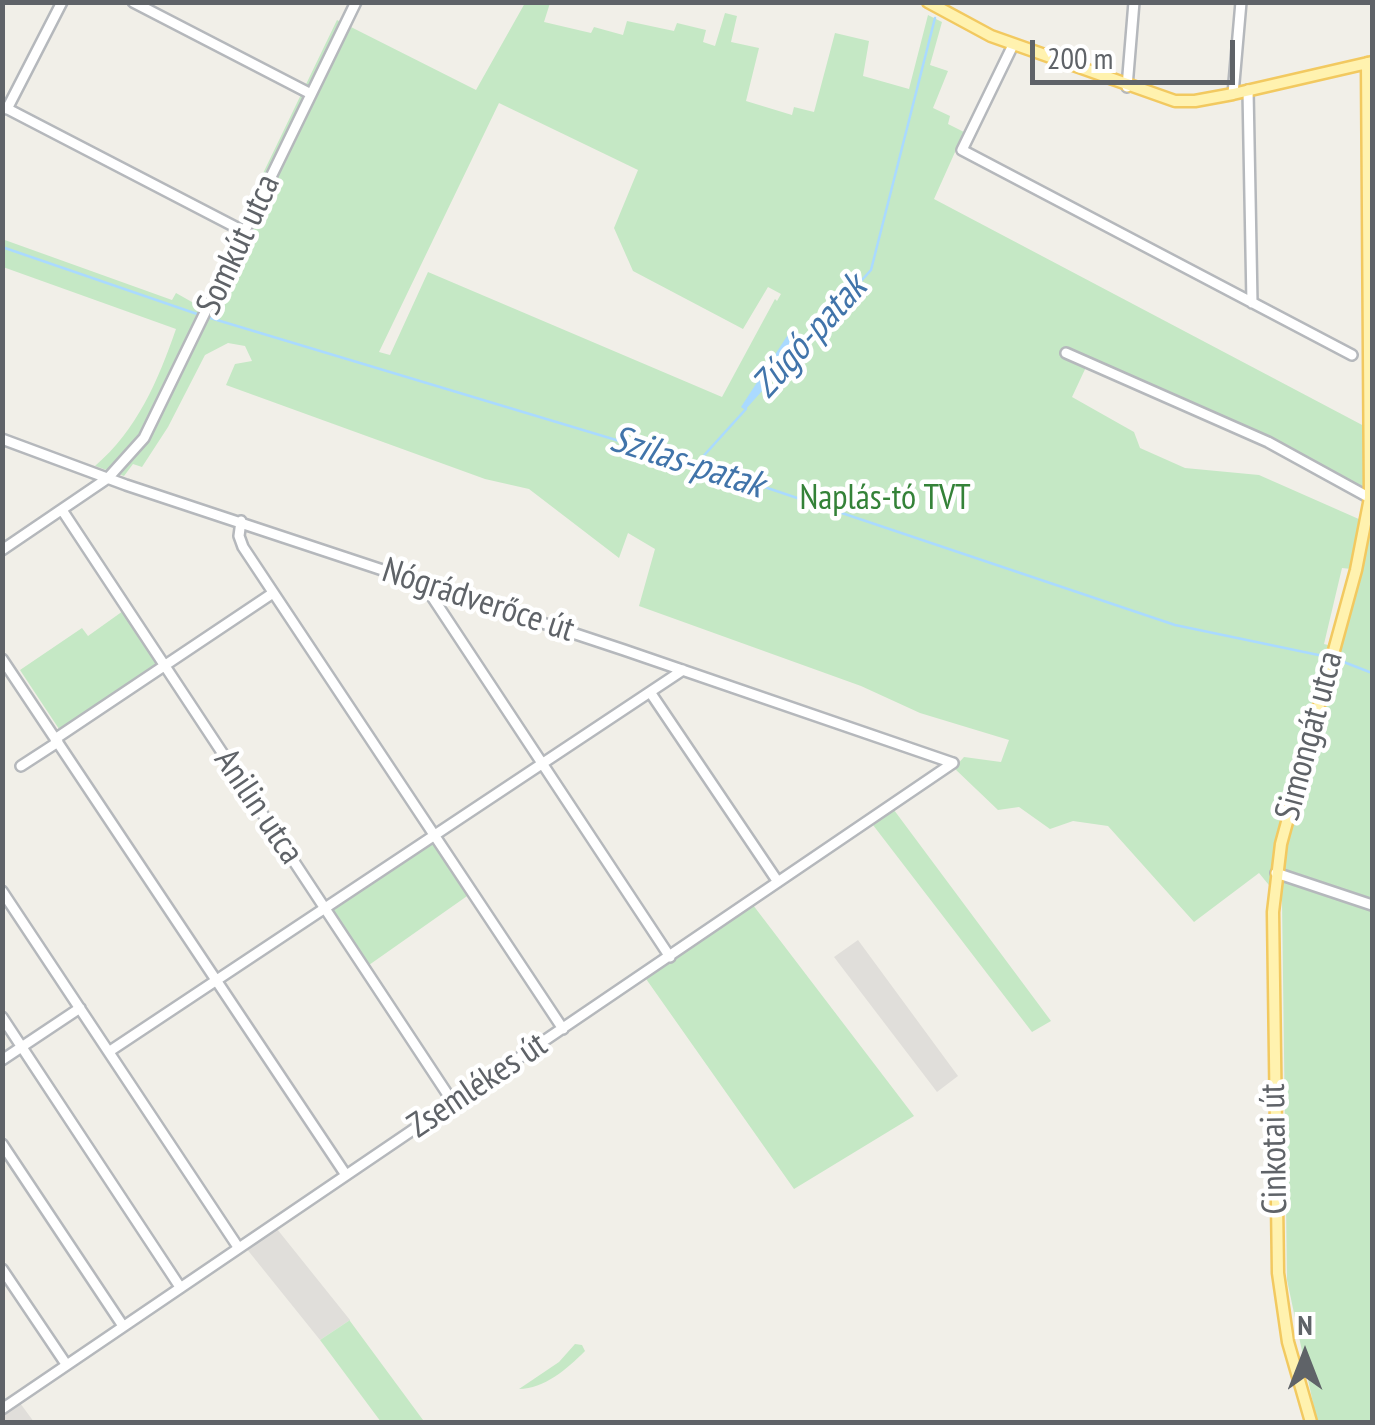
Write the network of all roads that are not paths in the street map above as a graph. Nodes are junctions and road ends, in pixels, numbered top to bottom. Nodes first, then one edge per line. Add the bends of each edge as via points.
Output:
1 (62, 2) edge
2 (134, 2) edge
3 (356, 2) edge
4 (928, 2) edge
5 (1134, 2) edge
6 (1241, 2) edge
7 (1013, 45) junction
8 (1370, 62) edge
9 (1127, 87) junction
10 (1248, 90) junction
11 (310, 94) junction
12 (1233, 94) junction
13 (5, 108) edge
14 (245, 232) junction
15 (1252, 303) junction
16 (1066, 353) dead end
17 (1352, 356) dead end
18 (2, 439) edge
19 (108, 478) junction
20 (1370, 498) edge
21 (62, 510) junction
22 (241, 522) junction
23 (2, 550) edge
24 (422, 583) junction
25 (273, 593) junction
26 (2, 659) edge
27 (164, 666) junction
28 (683, 670) junction
29 (650, 692) junction
30 (57, 740) junction
31 (953, 763) joint
32 (542, 764) junction
33 (21, 766) dead end
34 (436, 836) junction
35 (1276, 872) junction
36 (778, 882) junction
37 (2, 891) edge
38 (1372, 905) edge
39 (326, 909) junction
40 (670, 957) junction
41 (217, 980) junction
42 (80, 1008) junction
43 (2, 1017) edge
44 (563, 1029) junction
45 (22, 1047) junction
46 (110, 1052) junction
47 (2, 1060) edge
48 (454, 1104) junction
49 (2, 1144) edge
50 (346, 1175) junction
51 (238, 1247) junction
52 (2, 1269) edge
53 (180, 1287) junction
54 (123, 1326) junction
55 (66, 1364) junction
56 (4, 1405) edge
57 (1311, 1422) edge

1 - 13 street
2 - 11 street
3 - 11 street, Somkút utca
4 - 7 main road
5 - 9 street
6 - 12 street
7 - 9 main road
7 - 15 street via 962,150
8 - 10 main road
8 - 20 main road, Simongát utca
9 - 12 main road via 1180,102
10 - 12 main road
10 - 15 street
11 - 14 street, Somkút utca
13 - 14 street
14 - 19 street, Somkút utca via 144,438
15 - 17 street
16 - 20 street via 1268,442
18 - 19 street, Nógrádverőce út
19 - 21 street, Somkút utca
19 - 22 street, Nógrádverőce út
20 - 35 main road, Simongát utca
21 - 23 street, Somkút utca
21 - 27 street, Anilin utca
22 - 24 street, Nógrádverőce út
22 - 25 street via 243,548
24 - 28 street, Nógrádverőce út
24 - 32 street
25 - 27 street
25 - 34 street
26 - 30 street
27 - 30 street
27 - 39 street, Anilin utca
28 - 29 street
28 - 31 street, Nógrádverőce út
29 - 32 street
29 - 36 street
30 - 33 street
30 - 41 street
31 - 36 street, Zsemlékes út
32 - 34 street
32 - 40 street
34 - 39 street
34 - 44 street
35 - 38 street
35 - 57 main road, Cinkotai út via 1278,1274 1288,1342
36 - 40 street, Zsemlékes út
37 - 42 street
39 - 41 street
39 - 48 street, Anilin utca
40 - 44 street, Zsemlékes út
41 - 46 street
41 - 50 street
42 - 45 street
42 - 46 street
43 - 45 street
44 - 48 street, Zsemlékes út
45 - 47 street
45 - 53 street
46 - 51 street
48 - 50 street, Zsemlékes út
49 - 54 street
50 - 51 street, Zsemlékes út
51 - 53 street, Zsemlékes út
52 - 55 street
53 - 54 street, Zsemlékes út
54 - 55 street, Zsemlékes út
55 - 56 street, Zsemlékes út

